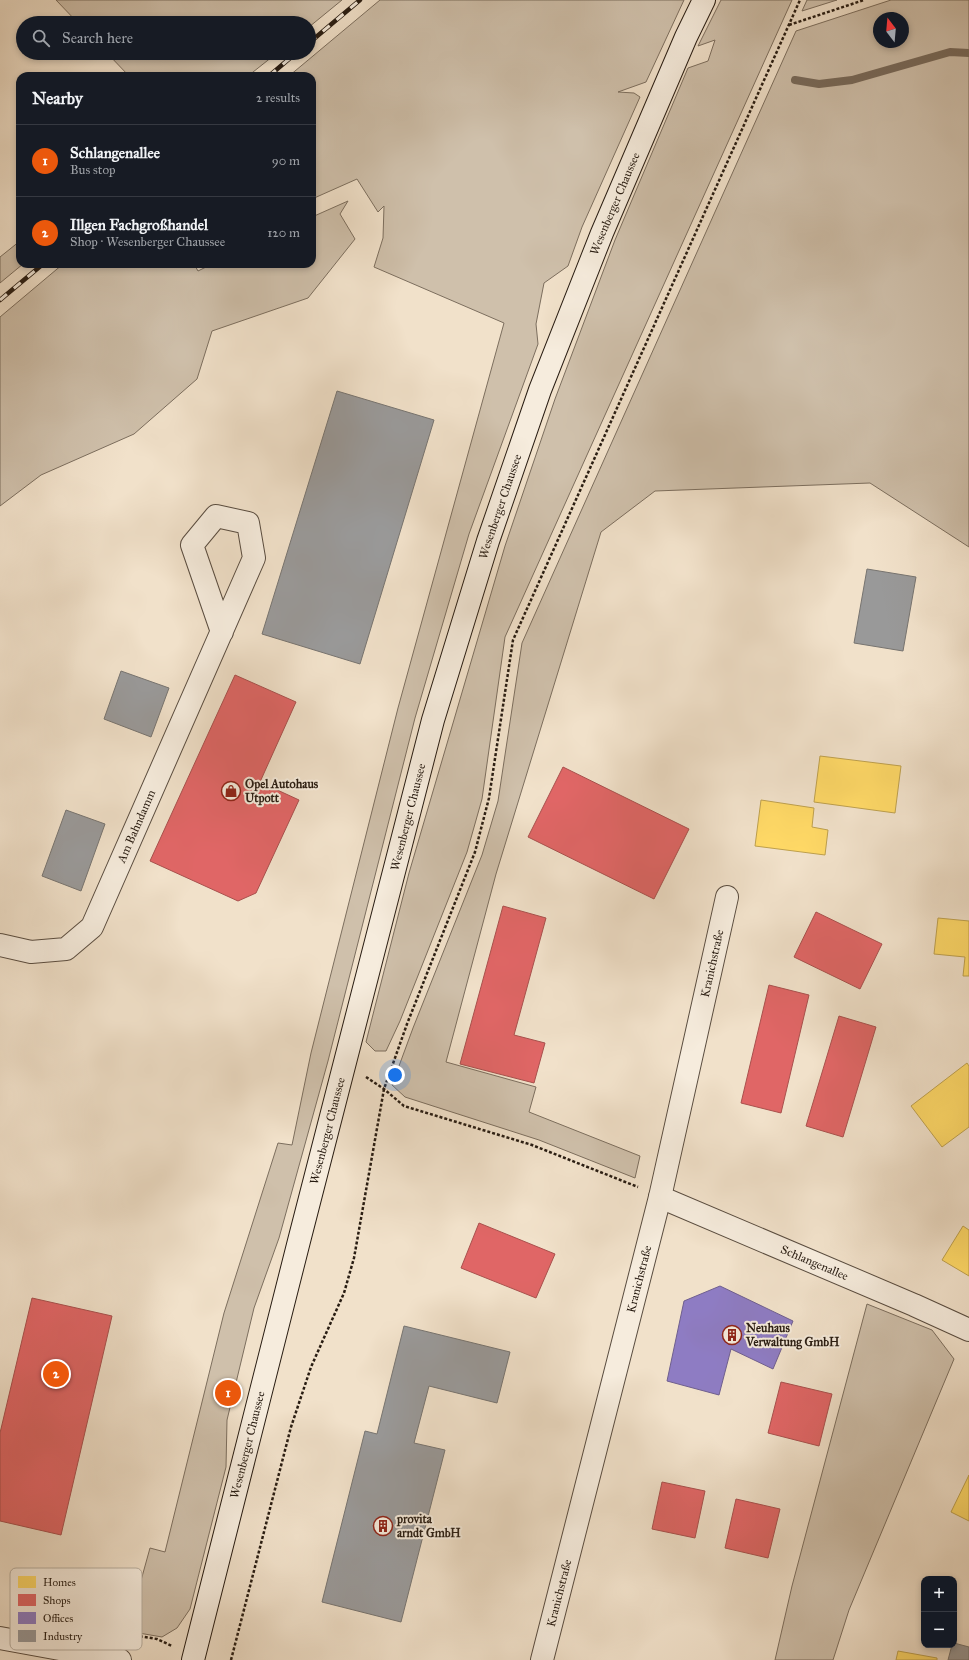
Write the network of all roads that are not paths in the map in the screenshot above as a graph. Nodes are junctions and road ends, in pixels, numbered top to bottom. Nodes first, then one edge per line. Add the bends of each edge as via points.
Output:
1 (704, 0) edge
2 (222, 632) junction
3 (727, 896) dead end
4 (0, 945) edge
5 (660, 1197) junction
6 (969, 1330) edge
7 (0, 1638) edge
8 (10, 1640) edge
9 (65, 1650) edge
10 (120, 1660) edge
11 (193, 1660) edge
12 (542, 1660) edge

1 - 11 street, Wesenberger Chaussee via 602,233 540,390 488,541 433,720
2 - 2 street, Am Bahndamm via 254,558 248,523 216,516 192,545
2 - 4 street, Am Bahndamm via 92,927 66,949 31,952
3 - 5 street, Kranichstraße
5 - 6 street, Schlangenallee
5 - 12 street, Kranichstraße
7 - 8 street
9 - 10 street

